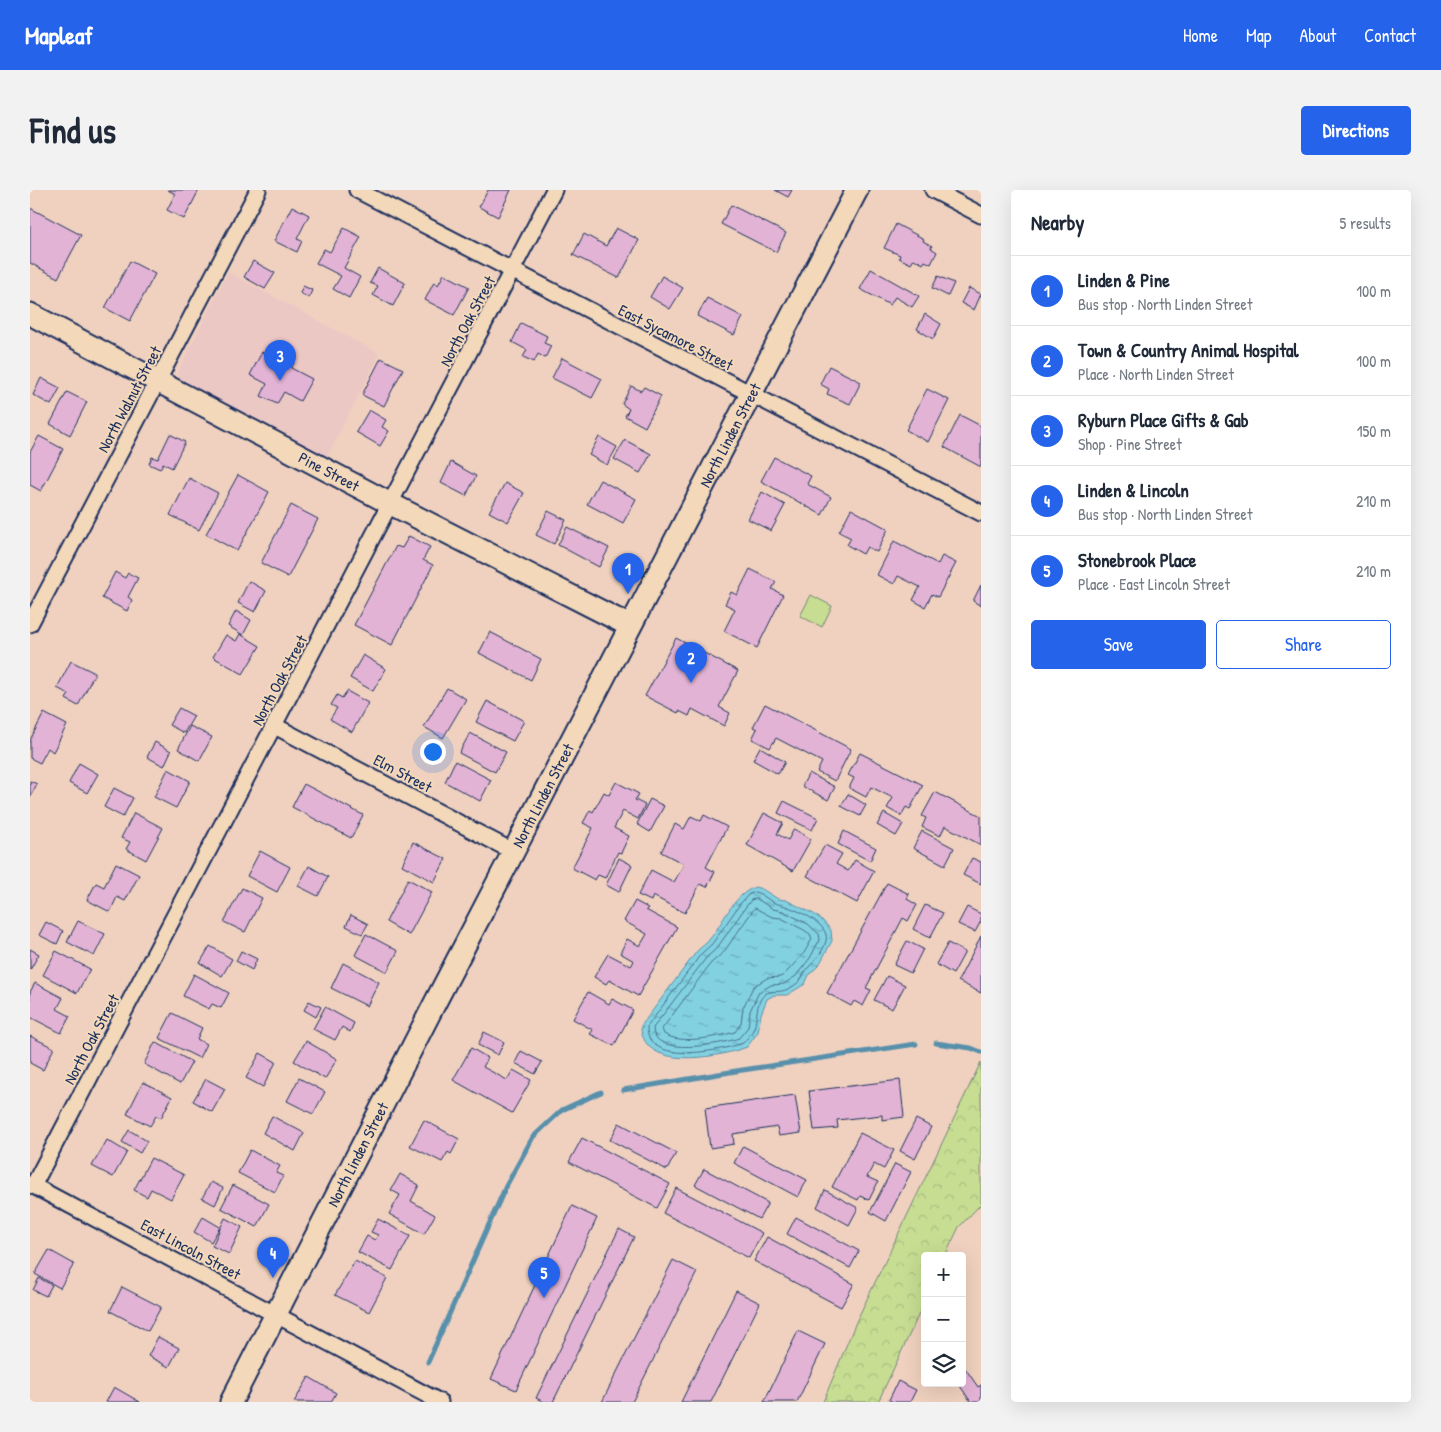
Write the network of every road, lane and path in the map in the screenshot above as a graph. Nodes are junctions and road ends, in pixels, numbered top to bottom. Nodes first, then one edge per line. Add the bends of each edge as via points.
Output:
1 (258, 190) edge
2 (356, 190) edge
3 (554, 190) edge
4 (857, 190) edge
5 (933, 190) edge
6 (981, 215) edge
7 (512, 272) junction
8 (30, 314) edge
9 (158, 382) junction
10 (750, 394) junction
11 (391, 504) junction
12 (981, 513) edge
13 (30, 624) edge
14 (630, 626) junction
15 (275, 726) junction
16 (514, 852) junction
17 (32, 1185) edge
18 (277, 1314) junction
19 (231, 1402) edge
20 (440, 1402) edge

1 - 9 street, North Walnut Street
2 - 7 street, East Sycamore Street
3 - 7 street, North Oak Street
4 - 10 main road, North Linden Street
5 - 6 street
7 - 10 street, East Sycamore Street
7 - 11 street, North Oak Street
8 - 9 main road, Pine Street
9 - 11 main road, Pine Street
9 - 13 street, North Walnut Street
10 - 12 street, East Sycamore Street
10 - 14 main road, North Linden Street
11 - 14 main road, Pine Street
11 - 15 street, North Oak Street
14 - 16 main road, North Linden Street
15 - 16 street, Elm Street
15 - 17 street, North Oak Street
16 - 18 main road, North Linden Street
17 - 18 street, East Lincoln Street
18 - 19 main road, North Linden Street
18 - 20 street, East Lincoln Street

